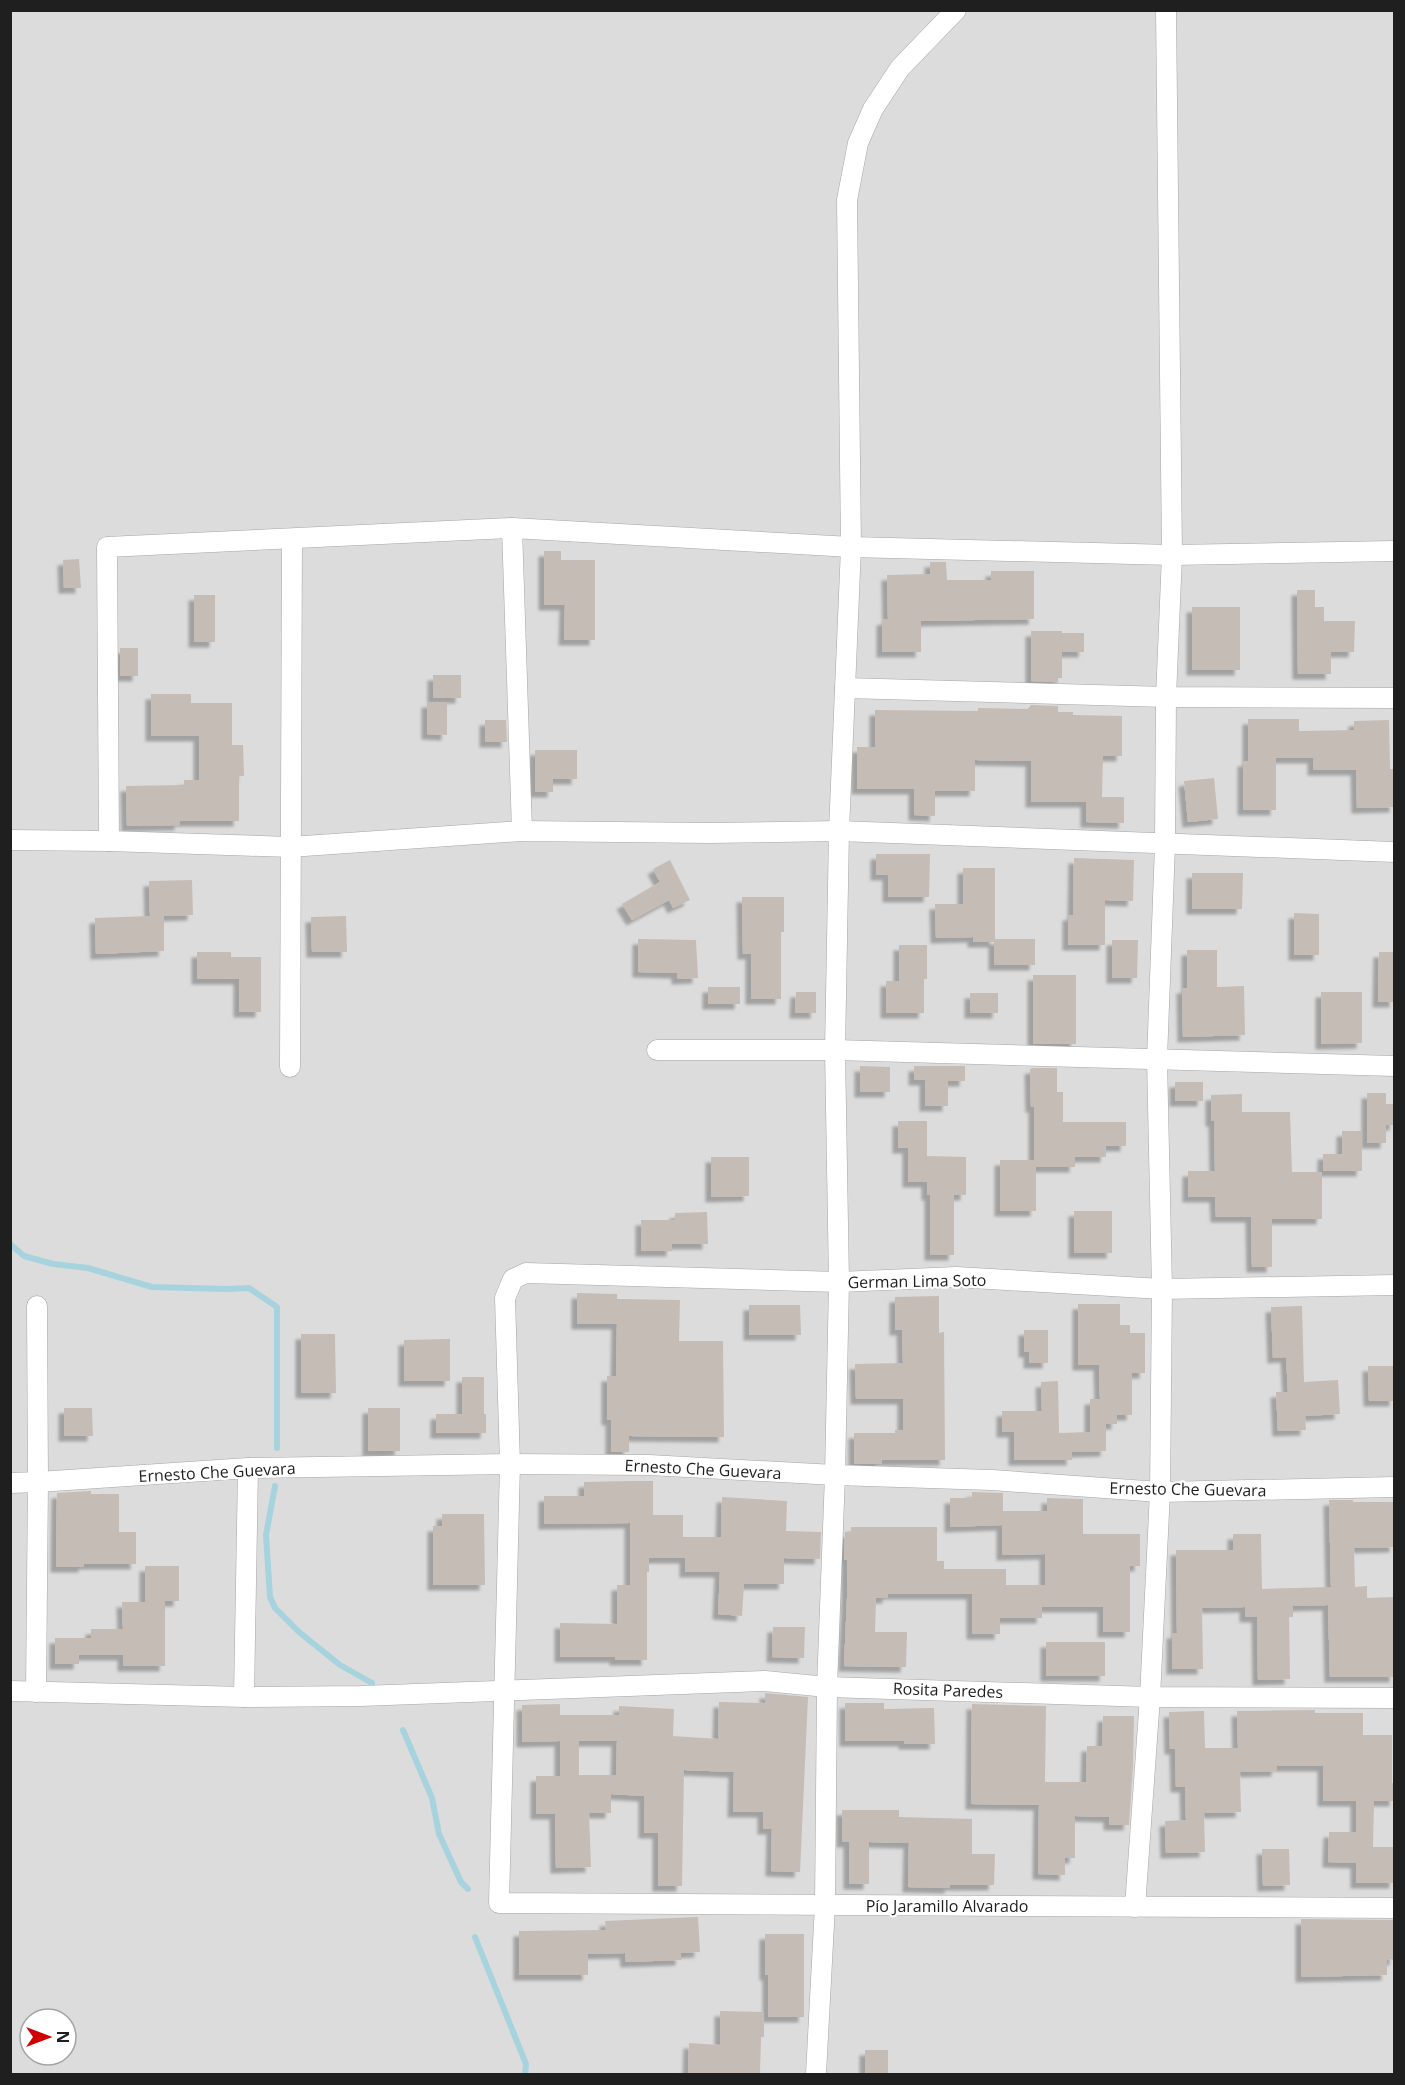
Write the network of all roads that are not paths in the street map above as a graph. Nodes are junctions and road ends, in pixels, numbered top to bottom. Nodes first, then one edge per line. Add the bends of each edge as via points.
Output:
1 (956, 10) edge
2 (1166, 10) edge
3 (512, 528) junction
4 (292, 539) junction
5 (851, 547) junction
6 (1395, 551) edge
7 (1172, 555) junction
8 (844, 688) junction
9 (1166, 697) junction
10 (1395, 699) edge
11 (522, 831) junction
12 (839, 831) junction
13 (10, 840) edge
14 (109, 841) junction
15 (1165, 845) junction
16 (290, 847) junction
17 (1395, 852) edge
18 (657, 1050) dead end
19 (835, 1050) junction
20 (1157, 1059) junction
21 (1395, 1066) edge
22 (290, 1067) dead end
23 (839, 1282) junction
24 (1395, 1285) edge
25 (1162, 1289) junction
26 (37, 1306) dead end
27 (510, 1464) junction
28 (248, 1468) junction
29 (835, 1476) junction
30 (38, 1482) junction
31 (10, 1483) edge
32 (1395, 1487) edge
33 (1160, 1492) junction
34 (827, 1687) junction
35 (10, 1691) edge
36 (503, 1691) junction
37 (36, 1692) junction
38 (244, 1697) junction
39 (1150, 1697) junction
40 (1395, 1698) edge
41 (825, 1905) junction
42 (1135, 1907) junction
43 (1395, 1908) edge
44 (816, 2074) edge

1 - 5 street via 900,68 873,109 858,143 847,200
2 - 7 street
3 - 4 street
3 - 5 street
3 - 11 street
4 - 14 street via 107,547
4 - 16 street
5 - 7 street
5 - 8 street
6 - 7 street
7 - 9 street
8 - 9 street
8 - 12 street
9 - 10 street
9 - 15 street
11 - 12 street
11 - 16 street
12 - 15 street
12 - 19 street
13 - 14 street
14 - 16 street
15 - 17 street
15 - 20 street
16 - 22 street
18 - 19 street
19 - 20 street
19 - 23 street
20 - 21 street
20 - 25 street
23 - 25 street, German Lima Soto via 956,1277
23 - 27 street, German Lima Soto via 526,1273 513,1279 505,1298
23 - 29 street
24 - 25 street, German Lima Soto
25 - 33 street
26 - 30 street
27 - 28 street, Ernesto Che Guevara
27 - 29 street, Ernesto Che Guevara via 649,1465
27 - 36 street
28 - 30 street, Ernesto Che Guevara
28 - 38 street
29 - 33 street, Ernesto Che Guevara via 992,1480
29 - 34 street
30 - 31 street, Ernesto Che Guevara
30 - 37 street
32 - 33 street, Ernesto Che Guevara
33 - 39 street
34 - 36 street, Rosita Paredes via 765,1681
34 - 39 street, Rosita Paredes
34 - 41 street
35 - 37 street, Rosita Paredes
36 - 38 street, Rosita Paredes
36 - 41 street, Pío Jaramillo Alvarado via 499,1904
37 - 38 street, Rosita Paredes
39 - 40 street, Rosita Paredes
39 - 42 street
41 - 42 street, Pío Jaramillo Alvarado
41 - 44 street
42 - 43 street, Pío Jaramillo Alvarado

